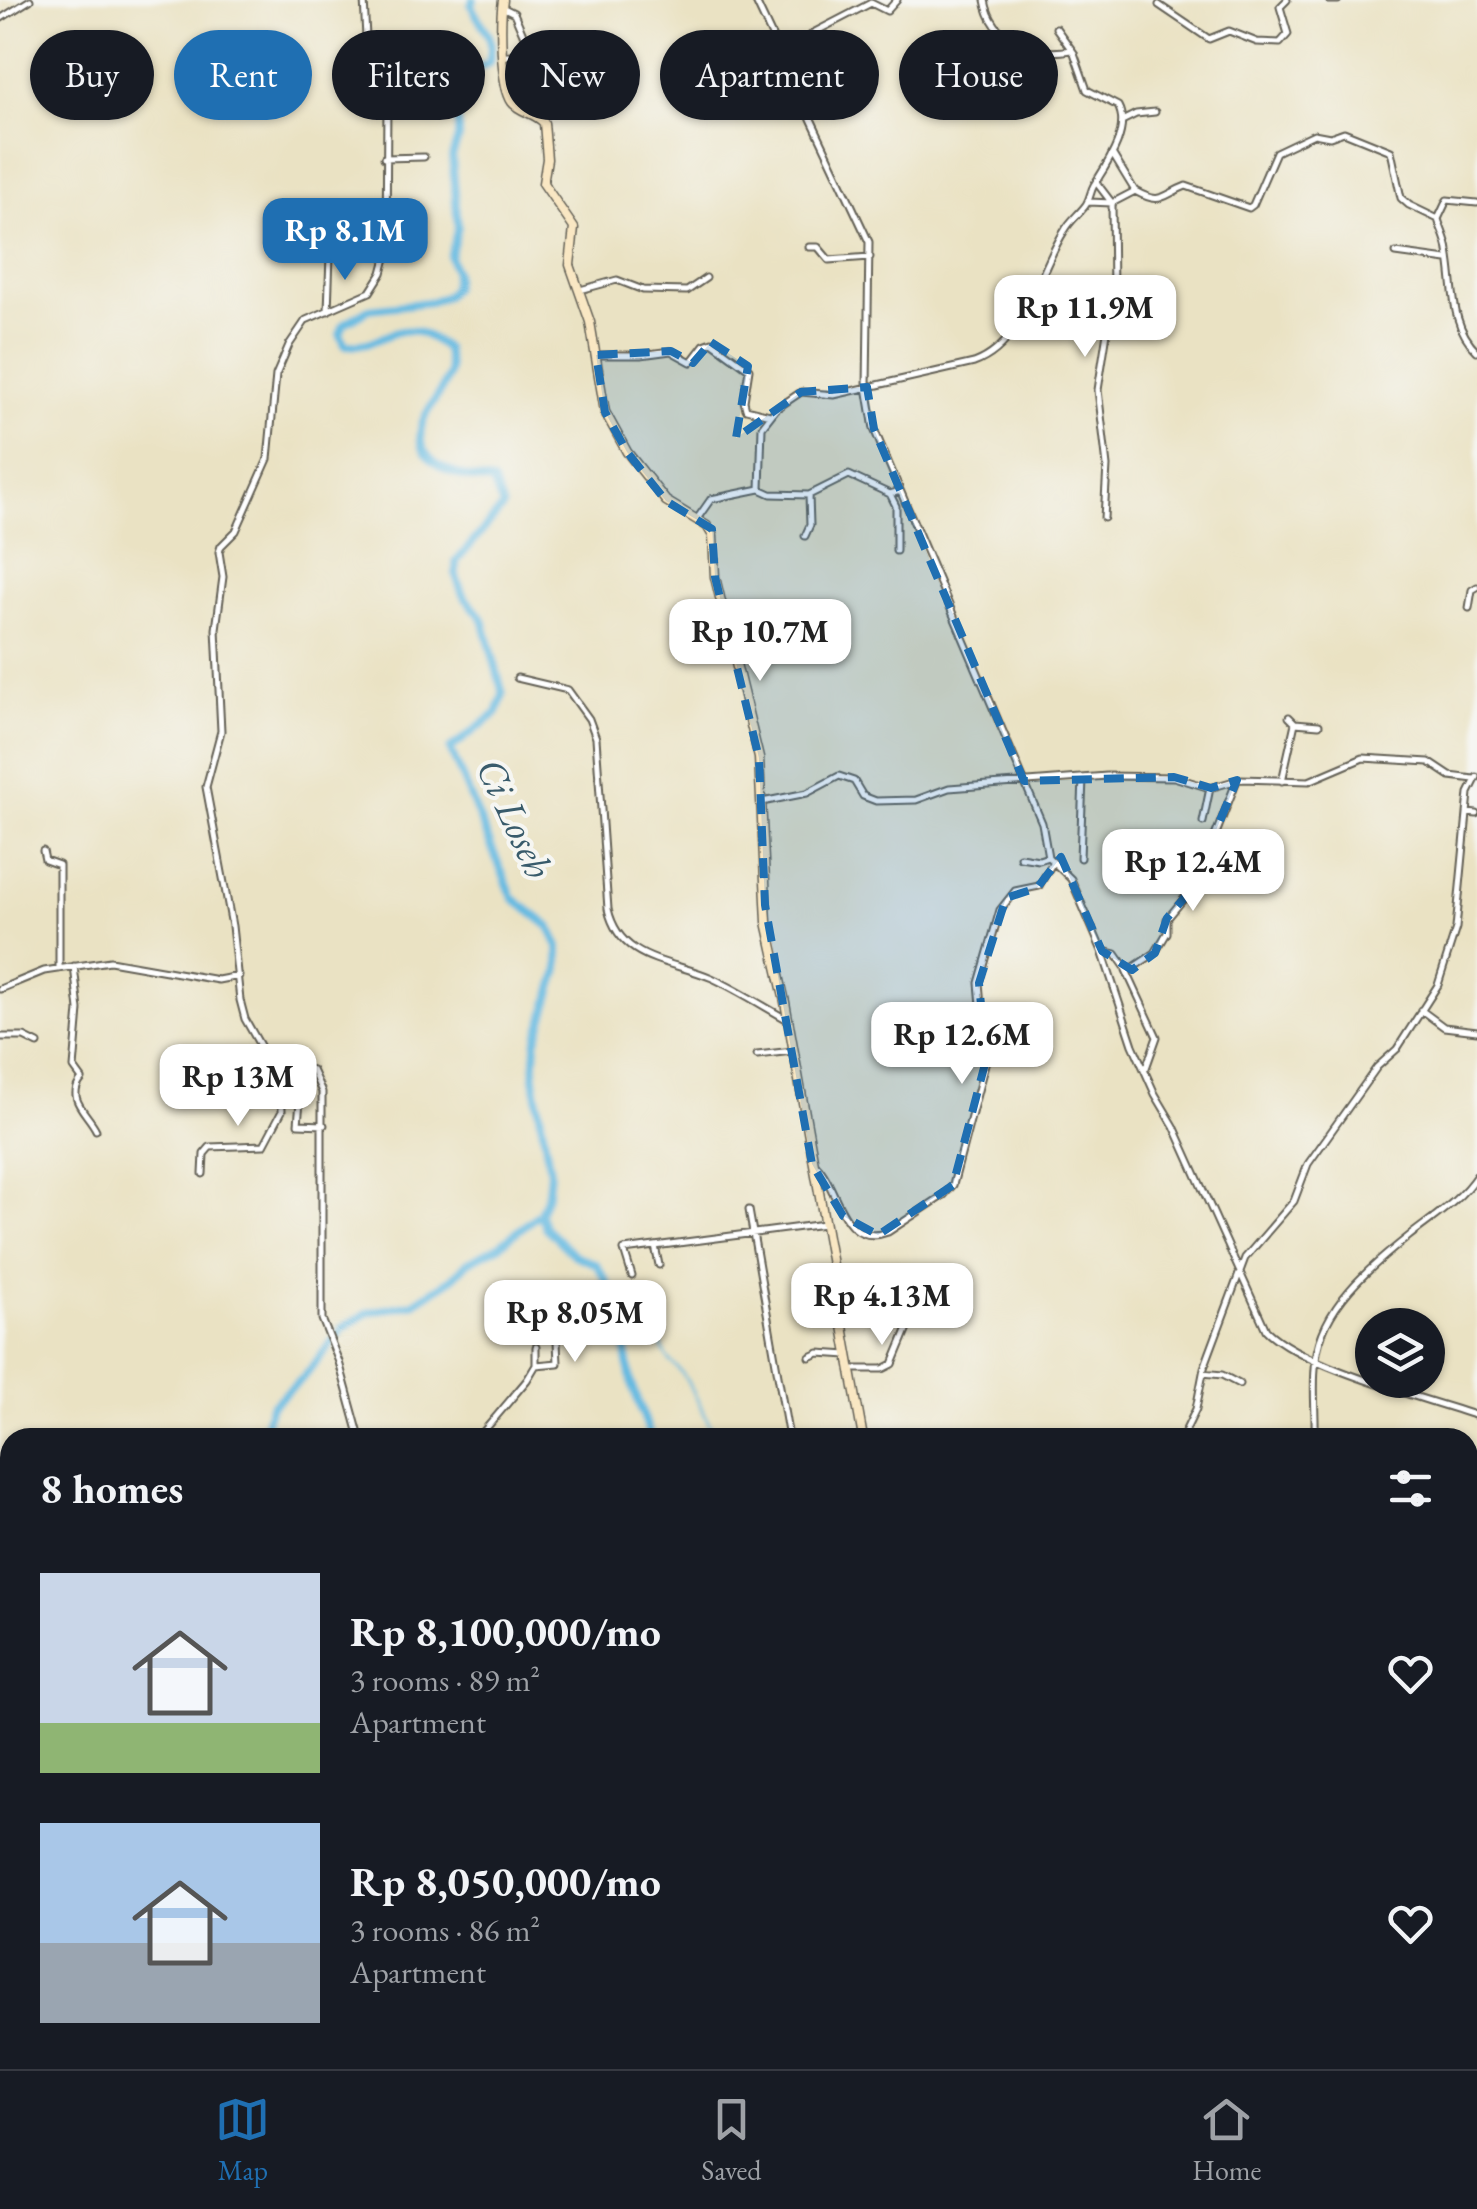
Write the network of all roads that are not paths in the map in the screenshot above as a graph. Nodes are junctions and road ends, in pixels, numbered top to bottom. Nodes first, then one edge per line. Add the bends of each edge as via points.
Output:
1 (30, 0) edge
2 (364, 0) edge
3 (754, 0) edge
4 (897, 0) edge
5 (985, 0) edge
6 (1287, 0) edge
7 (1330, 0) edge
8 (1338, 0) edge
9 (849, 2) edge
10 (502, 3) edge
11 (1159, 6) dead end
12 (854, 11) junction
13 (0, 19) edge
14 (1056, 28) dead end
15 (366, 30) edge
16 (521, 30) edge
17 (769, 30) edge
18 (819, 30) edge
19 (1071, 50) junction
20 (504, 57) joint
21 (1155, 112) dead end
22 (386, 120) edge
23 (813, 120) edge
24 (1122, 122) junction
25 (1112, 154) junction
26 (424, 157) dead end
27 (384, 158) junction
28 (1096, 182) junction
29 (1135, 191) junction
30 (1088, 202) junction
31 (1112, 203) junction
32 (1477, 203) edge
33 (1438, 220) junction
34 (809, 246) dead end
35 (1396, 253) dead end
36 (330, 255) dead end
37 (870, 257) junction
38 (1449, 260) junction
39 (706, 278) dead end
40 (580, 290) junction
41 (328, 310) junction
42 (1477, 352) edge
43 (596, 354) junction
44 (867, 387) junction
45 (771, 415) junction
46 (760, 489) junction
47 (900, 491) junction
48 (890, 494) junction
49 (808, 495) junction
50 (1104, 518) dead end
51 (697, 519) junction
52 (806, 536) dead end
53 (896, 551) dead end
54 (1477, 587) edge
55 (1468, 608) dead end
56 (516, 678) dead end
57 (1319, 726) dead end
58 (1083, 778) junction
59 (1475, 778) edge
60 (1237, 780) junction
61 (1282, 781) junction
62 (1024, 782) junction
63 (1210, 788) junction
64 (762, 802) junction
65 (1466, 813) junction
66 (1477, 814) edge
67 (1204, 822) dead end
68 (44, 851) dead end
69 (1020, 857) dead end
70 (1080, 858) dead end
71 (1050, 860) junction
72 (1102, 951) junction
73 (74, 966) junction
74 (58, 968) junction
75 (1126, 970) junction
76 (239, 976) junction
77 (0, 989) edge
78 (1421, 1010) junction
79 (788, 1020) junction
80 (1477, 1030) edge
81 (0, 1037) edge
82 (38, 1044) dead end
83 (793, 1051) junction
84 (756, 1055) dead end
85 (281, 1062) junction
86 (1145, 1069) junction
87 (302, 1078) dead end
88 (324, 1126) junction
89 (96, 1130) dead end
90 (812, 1164) junction
91 (203, 1174) dead end
92 (1477, 1174) edge
93 (748, 1210) dead end
94 (824, 1224) junction
95 (751, 1233) junction
96 (655, 1246) junction
97 (659, 1265) dead end
98 (1240, 1274) junction
99 (632, 1276) dead end
100 (556, 1320) dead end
101 (910, 1323) dead end
102 (536, 1347) dead end
103 (848, 1355) junction
104 (810, 1357) dead end
105 (1315, 1360) junction
106 (536, 1365) junction
107 (851, 1368) junction
108 (1203, 1373) junction
109 (1239, 1384) dead end
110 (1477, 1416) edge
111 (357, 1428) edge
112 (486, 1428) edge
113 (787, 1428) edge
114 (861, 1428) edge
115 (1187, 1428) edge
116 (1316, 1428) edge

1 - 13 street
2 - 15 street
3 - 17 street
4 - 12 street via 887,11 869,3
5 - 19 street via 992,22 1018,44 1034,51
6 - 11 street via 1280,6 1288,34 1280,43 1228,31 1209,39
7 - 8 street
9 - 12 street
10 - 16 street
10 - 20 street
12 - 18 street
14 - 19 street
19 - 24 street via 1087,90 1118,106
20 - 40 street via 512,102 544,123 543,184 572,221 570,266
21 - 24 street
22 - 27 street
23 - 37 street via 865,229
24 - 25 street
25 - 28 street
25 - 29 street
26 - 27 street
27 - 41 street via 382,273 362,298
28 - 30 street
28 - 31 street
29 - 31 street
29 - 33 street via 1156,200 1190,186 1249,208 1276,152 1314,134 1344,132 1391,150 1401,198
30 - 31 street
30 - 44 street via 1066,229 1033,301 992,352 974,364
31 - 50 street via 1113,294 1098,390 1108,479
32 - 33 street via 1447,200
33 - 38 street
34 - 37 street via 829,260
35 - 38 street
36 - 41 street
37 - 44 street
38 - 42 street via 1463,337
39 - 40 street via 687,291 643,290 617,280
40 - 43 street
41 - 76 street via 306,320 289,345 276,375 264,472 219,552 222,731 206,787
43 - 45 street via 668,351 691,362 712,342 749,369 746,410
43 - 51 street via 605,412 626,452 666,502
44 - 45 street via 834,395 802,392
44 - 47 street via 874,429
45 - 46 street via 760,432
46 - 49 street
46 - 51 street via 706,501
47 - 48 street
47 - 62 street
48 - 49 street via 848,475
48 - 53 street
49 - 52 street
51 - 64 street via 713,536 715,576 759,758
54 - 55 street
56 - 79 street via 568,690 592,724 608,909 618,936 633,950 707,976
57 - 61 street via 1292,720
58 - 62 street
58 - 63 street via 1174,777
58 - 70 street
59 - 61 street via 1450,776 1430,762 1364,758 1309,781
59 - 65 street
60 - 61 street
60 - 63 street
60 - 75 street via 1191,890 1166,919 1167,932 1154,954
62 - 64 street via 876,800 839,776 807,793
62 - 71 street
63 - 67 street
64 - 79 street via 765,905
65 - 66 street
65 - 78 street via 1456,928 1438,984
68 - 74 street via 45,860 59,864
69 - 71 street
71 - 72 street via 1072,879
71 - 90 street via 1039,886 1015,891 1000,910 978,990 986,1060 951,1188 888,1232 866,1234 843,1216 822,1170
72 - 75 street via 1116,954
72 - 86 street
73 - 74 street
73 - 76 street via 110,961 218,980
73 - 89 street via 74,1068 82,1078 76,1098
74 - 77 street
75 - 86 street via 1157,1037
76 - 85 street via 244,1019 262,1048
78 - 80 street via 1446,1027
78 - 98 street via 1308,1164 1294,1200 1251,1248
79 - 83 street
81 - 82 street
83 - 84 street
83 - 90 street
85 - 88 street via 316,1075
85 - 91 street via 282,1111 264,1145 209,1148
86 - 98 street
87 - 88 street via 298,1124
88 - 111 street via 322,1319
90 - 94 street
92 - 105 street via 1462,1195 1358,1280 1320,1338
93 - 95 street
94 - 95 street
94 - 103 street
95 - 96 street
95 - 113 street
96 - 97 street
96 - 99 street via 622,1250
98 - 105 street via 1266,1330
98 - 108 street
100 - 106 street via 558,1363
101 - 107 street via 894,1364
102 - 106 street
103 - 104 street
103 - 107 street
105 - 110 street
105 - 116 street
106 - 112 street
107 - 114 street
108 - 109 street
108 - 115 street

